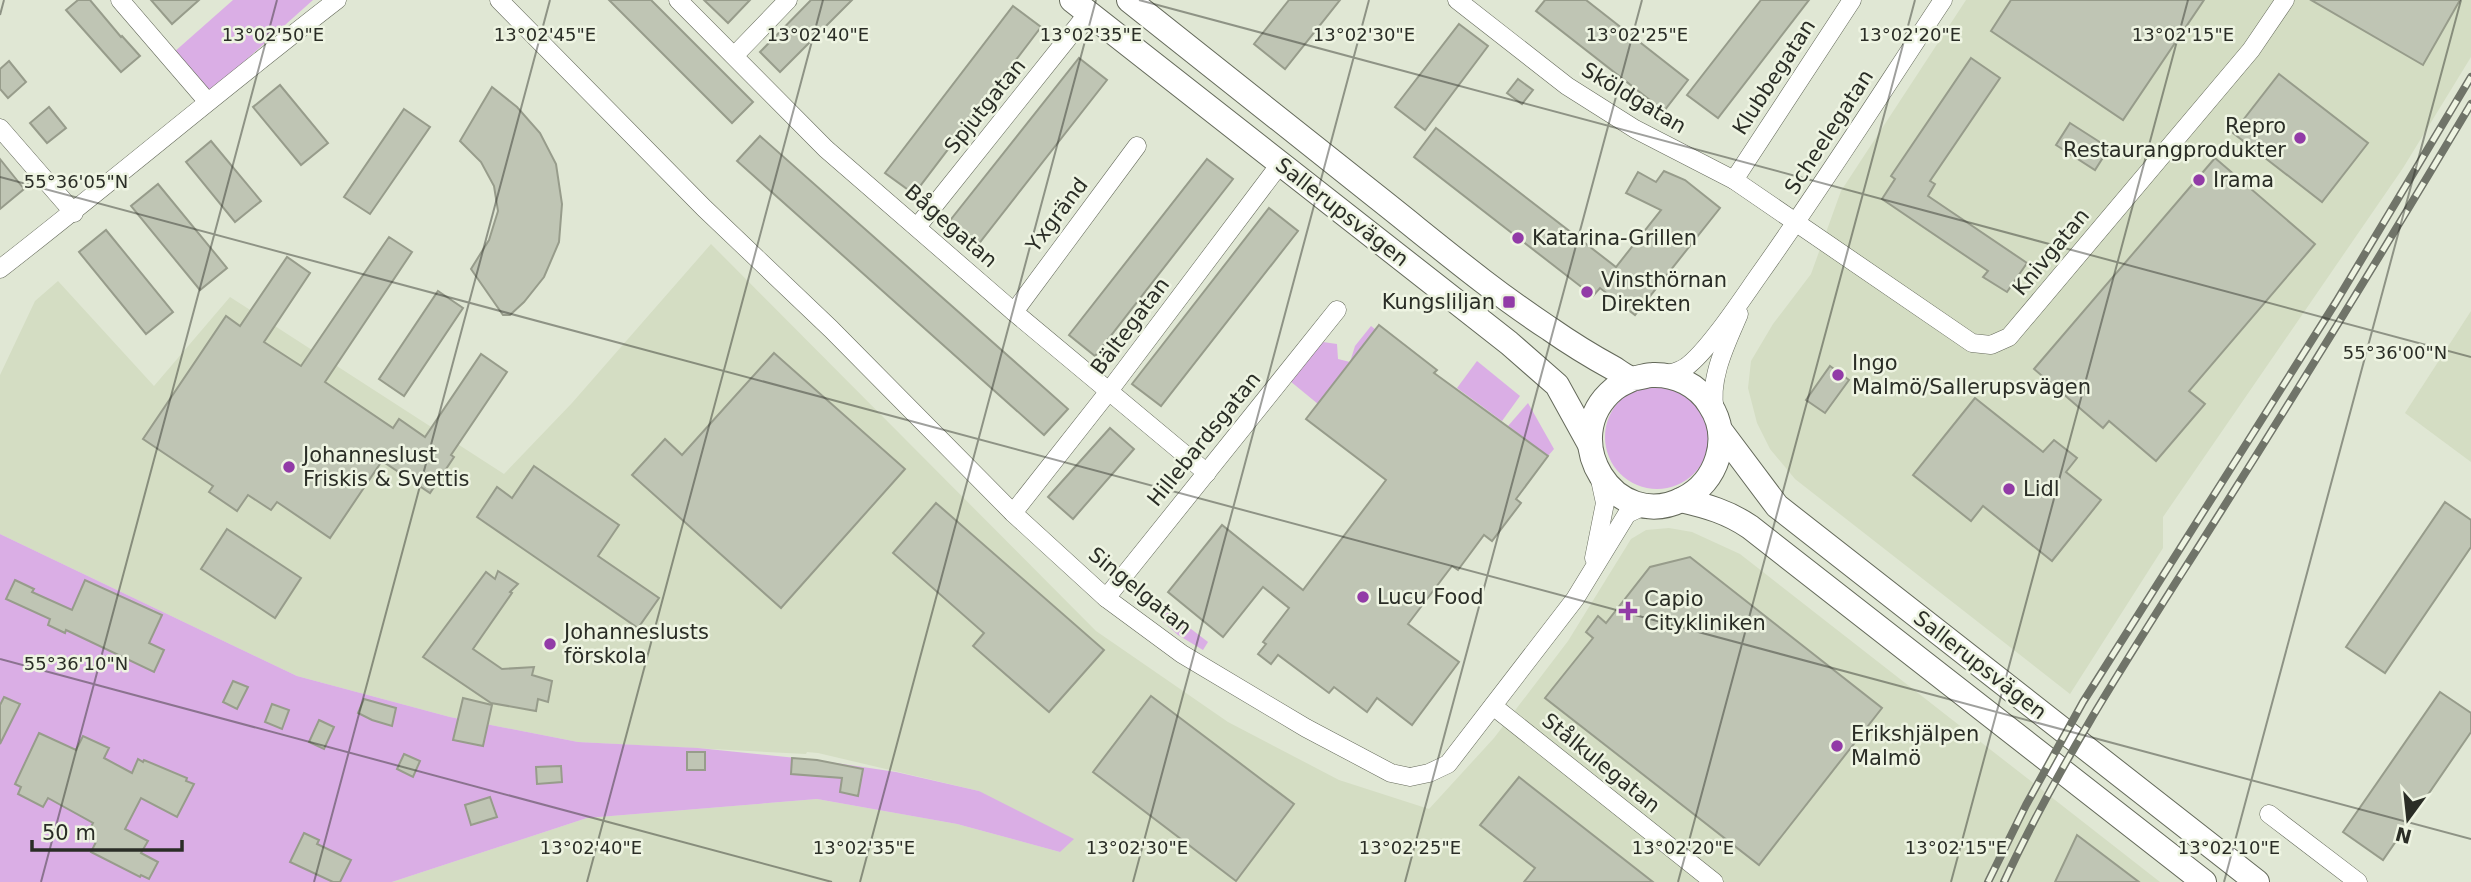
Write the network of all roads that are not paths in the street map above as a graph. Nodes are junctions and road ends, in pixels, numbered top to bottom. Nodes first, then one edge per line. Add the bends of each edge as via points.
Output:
1 (120, 0) edge
2 (337, 0) edge
3 (499, 0) edge
4 (677, 0) edge
5 (788, 0) edge
6 (1129, 0) edge
7 (1457, 0) edge
8 (1852, 0) edge
9 (1943, 0) edge
10 (2284, 0) edge
11 (1080, 7) edge
12 (735, 55) junction
13 (207, 101) junction
14 (0, 128) edge
15 (1137, 146) dead end
16 (1280, 164) junction
17 (1734, 180) junction
18 (74, 213) junction
19 (1797, 222) junction
20 (917, 227) junction
21 (0, 269) edge
22 (1750, 288) junction
23 (1337, 310) dead end
24 (1014, 312) junction
25 (1658, 375) junction
26 (1632, 379) junction
27 (1109, 391) junction
28 (1719, 425) junction
29 (1589, 443) junction
30 (1207, 472) junction
31 (1599, 475) junction
32 (1681, 500) junction
33 (1646, 505) junction
34 (1013, 513) junction
35 (1106, 598) junction
36 (1575, 599) junction
37 (1493, 706) junction
38 (2269, 814) dead end
39 (1714, 882) edge
40 (2204, 882) edge
41 (2257, 882) edge
42 (2358, 882) edge

1 - 13 street
2 - 13 street
3 - 34 street, Singelgatan
4 - 12 street, Bågegatan
5 - 12 street
6 - 26 main road, Sallerupsvägen via 1509,302
7 - 17 street, Sköldgatan via 1567,86 1635,129
8 - 17 street, Klubbegatan
9 - 19 street, Scheelegatan
10 - 19 street, Knivgatan via 2251,50 2009,337 1992,345 1972,343
11 - 16 main road, Sallerupsvägen
11 - 20 street, Spjutgatan
12 - 20 street, Bågegatan via 826,149
13 - 18 street
14 - 18 street
15 - 24 street, Yxgränd
16 - 27 street, Bältegatan
16 - 29 main road, Sallerupsvägen via 1499,334 1557,385
17 - 19 street, Sköldgatan
18 - 21 street
19 - 22 street, Scheelegatan
20 - 24 street, Bågegatan
22 - 25 street, Scheelegatan via 1688,366
22 - 28 street, Scheelegatan via 1714,386
23 - 30 street, Hillebardsgatan
24 - 27 street, Bågegatan
25 - 26 main road, Sallerupsvägen
25 - 28 main road, Sallerupsvägen via 1674,377 1701,393
26 - 29 main road, Sallerupsvägen via 1600,404
27 - 30 street, Bågegatan
27 - 34 street, Bältegatan
28 - 32 main road via 1720,447 1712,472 1696,492
28 - 41 main road, Sallerupsvägen via 1777,506
29 - 31 main road, Sallerupsvägen
30 - 35 street, Hillebardsgatan
31 - 33 main road via 1627,500
31 - 36 street, Singelgatan via 1605,503 1599,536
32 - 33 main road, Sallerupsvägen via 1664,506
32 - 40 main road, Sallerupsvägen via 1712,507 1750,527
33 - 36 street, Singelgatan via 1627,514
34 - 35 street, Singelgatan
35 - 37 street, Singelgatan via 1182,654 1391,773 1410,777 1448,764
36 - 37 street, Singelgatan
37 - 39 street, Stålkulegatan
38 - 42 street

